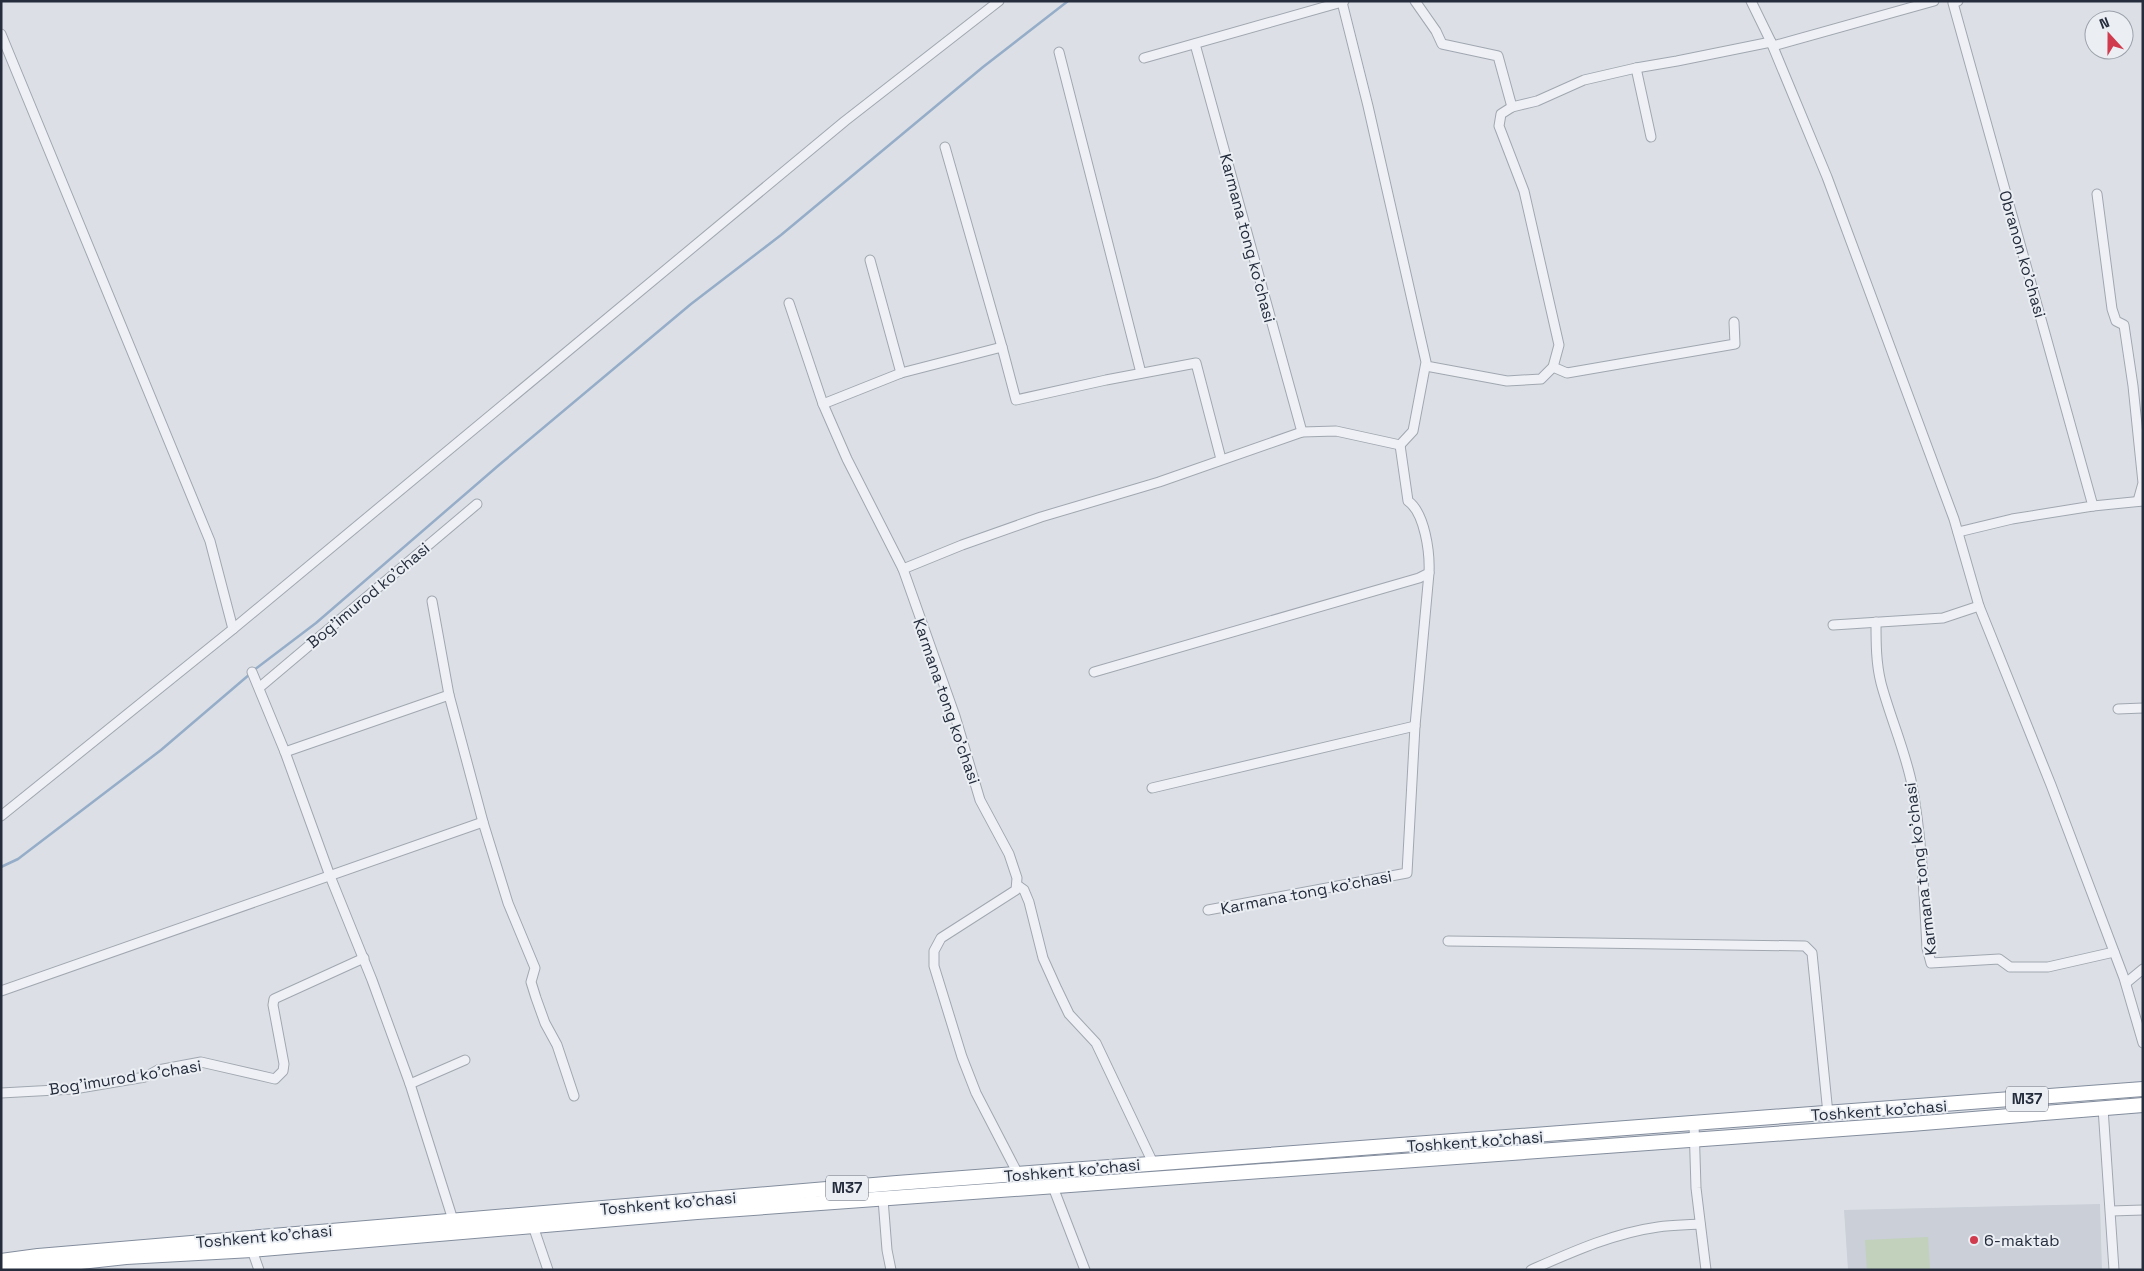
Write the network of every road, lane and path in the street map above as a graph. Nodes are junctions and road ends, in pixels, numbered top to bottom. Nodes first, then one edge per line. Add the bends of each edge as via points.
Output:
1 (999, 1) edge
2 (1415, 1) edge
3 (1751, 1) edge
4 (1934, 1) edge
5 (1343, 2) edge
6 (1953, 2) edge
7 (1, 34) edge
8 (1195, 44) junction
9 (1772, 44) junction
10 (1059, 52) dead end
11 (1144, 58) dead end
12 (1636, 68) junction
13 (1512, 107) junction
14 (1651, 136) dead end
15 (945, 147) dead end
16 (2097, 194) dead end
17 (870, 260) dead end
18 (789, 303) dead end
19 (1734, 322) dead end
20 (1002, 348) junction
21 (1426, 366) junction
22 (1553, 367) junction
23 (901, 373) junction
24 (1141, 373) junction
25 (823, 404) junction
26 (1302, 432) junction
27 (1400, 445) junction
28 (1221, 459) junction
29 (2140, 501) edge
30 (477, 504) dead end
31 (2093, 506) junction
32 (1958, 532) junction
33 (903, 569) junction
34 (1429, 573) junction
35 (432, 601) dead end
36 (1979, 606) junction
37 (1876, 622) junction
38 (1833, 625) dead end
39 (233, 629) junction
40 (252, 672) dead end
41 (1094, 672) dead end
42 (260, 687) junction
43 (449, 695) junction
44 (2143, 708) edge
45 (2118, 709) dead end
46 (1415, 726) junction
47 (285, 752) junction
48 (1152, 788) dead end
49 (4, 814) edge
50 (483, 822) junction
51 (330, 876) junction
52 (1017, 885) junction
53 (1208, 910) dead end
54 (1448, 941) dead end
55 (2114, 952) junction
56 (364, 958) junction
57 (2143, 969) edge
58 (2126, 983) junction
59 (1, 991) edge
60 (2143, 1043) edge
61 (465, 1060) dead end
62 (410, 1084) junction
63 (2143, 1089) edge
64 (1, 1094) edge
65 (574, 1096) dead end
66 (2143, 1105) edge
67 (2104, 1108) junction
68 (1828, 1114) junction
69 (1694, 1124) junction
70 (1695, 1140) junction
71 (1153, 1163) junction
72 (1018, 1174) junction
73 (1053, 1187) junction
74 (883, 1199) junction
75 (2143, 1210) edge
76 (2110, 1211) junction
77 (453, 1220) junction
78 (1700, 1224) junction
79 (533, 1226) junction
80 (252, 1250) junction
81 (1, 1261) edge
82 (8, 1270) edge
83 (260, 1270) edge
84 (548, 1270) edge
85 (891, 1270) edge
86 (1085, 1270) edge
87 (1531, 1270) edge
88 (1706, 1270) edge
89 (2114, 1270) edge

1 - 39 street via 845,121
2 - 13 street via 1442,44 1498,56
3 - 9 street
4 - 9 street
5 - 8 street
5 - 21 street
6 - 31 street, Obranon ko'chasi
7 - 39 street via 210,542
8 - 11 street
8 - 26 street, Karmana tong ko'chasi
9 - 12 street
9 - 32 street via 1827,177
10 - 24 street
12 - 13 street via 1584,80 1537,101
12 - 14 street
13 - 22 street via 1501,114 1499,126 1524,191 1557,335 1559,345
15 - 20 street
16 - 29 street via 2112,309 2116,321 2124,325 2133,386 2143,483
17 - 23 street
18 - 25 street, Karmana tong ko'chasi
19 - 22 street via 1735,344 1567,373
20 - 23 street
20 - 24 street via 1016,400
21 - 22 street via 1507,381 1541,379
21 - 27 street via 1414,431
23 - 25 street
24 - 28 street via 1196,363
25 - 33 street, Karmana tong ko'chasi via 847,460
26 - 27 street via 1336,431
26 - 28 street
27 - 34 street, Karmana tong ko'chasi via 1408,500 1422,521 1430,560
28 - 33 street via 1159,482 1041,517
29 - 31 street
30 - 42 street, Bog'imurod ko'chasi
31 - 32 street via 2012,519
32 - 36 street
33 - 52 street, Karmana tong ko'chasi via 955,716 980,800 1009,854
34 - 41 street
34 - 46 street, Karmana tong ko'chasi
35 - 43 street
36 - 37 street via 1943,618
36 - 55 street
37 - 38 street
37 - 55 street, Karmana tong ko'chasi via 1876,654 1881,683 1912,784 1931,963 1999,959 2010,967 2048,967
39 - 49 street
40 - 42 street
42 - 47 street
43 - 47 street
43 - 50 street
44 - 45 street
46 - 48 street
46 - 53 street, Karmana tong ko'chasi via 1407,873
47 - 51 street
50 - 51 street
50 - 65 street via 508,903 535,968 531,982 536,998 557,1045
51 - 56 street
51 - 59 street
52 - 71 street, Karmana tong ko'chasi via 1024,890 1030,902 1043,958 1056,989 1069,1014 1096,1042
52 - 72 street via 1016,890 941,938 934,951 934,966 976,1094
54 - 68 street via 1805,946 1812,953
55 - 58 street
56 - 62 street
56 - 64 street, Bog'imurod ko'chasi via 274,999 284,1064 283,1072 275,1080 201,1062 158,1070 145,1077 74,1089
57 - 58 street
58 - 60 street
61 - 62 street
62 - 77 street
63 - 68 highway, Toshkent ko'chasi / M37
66 - 67 highway, Toshkent ko'chasi / M37
67 - 70 highway, Toshkent ko'chasi / M37
67 - 76 street
68 - 69 highway, Toshkent ko'chasi / M37
69 - 70 street
69 - 71 highway, Toshkent ko'chasi / M37
70 - 73 highway, Toshkent ko'chasi / M37
70 - 78 street
71 - 72 highway, Toshkent ko'chasi / M37
72 - 77 highway, Toshkent ko'chasi / M37
73 - 74 highway, Toshkent ko'chasi / M37
73 - 86 street
74 - 79 highway, Toshkent ko'chasi / M37
74 - 85 street
75 - 76 street
76 - 89 street
77 - 81 highway, Toshkent ko'chasi / M37
78 - 87 street via 1658,1227 1614,1237
78 - 88 street
79 - 80 highway, Toshkent ko'chasi / M37
79 - 84 street
80 - 82 highway, Toshkent ko'chasi / M37
80 - 83 street

